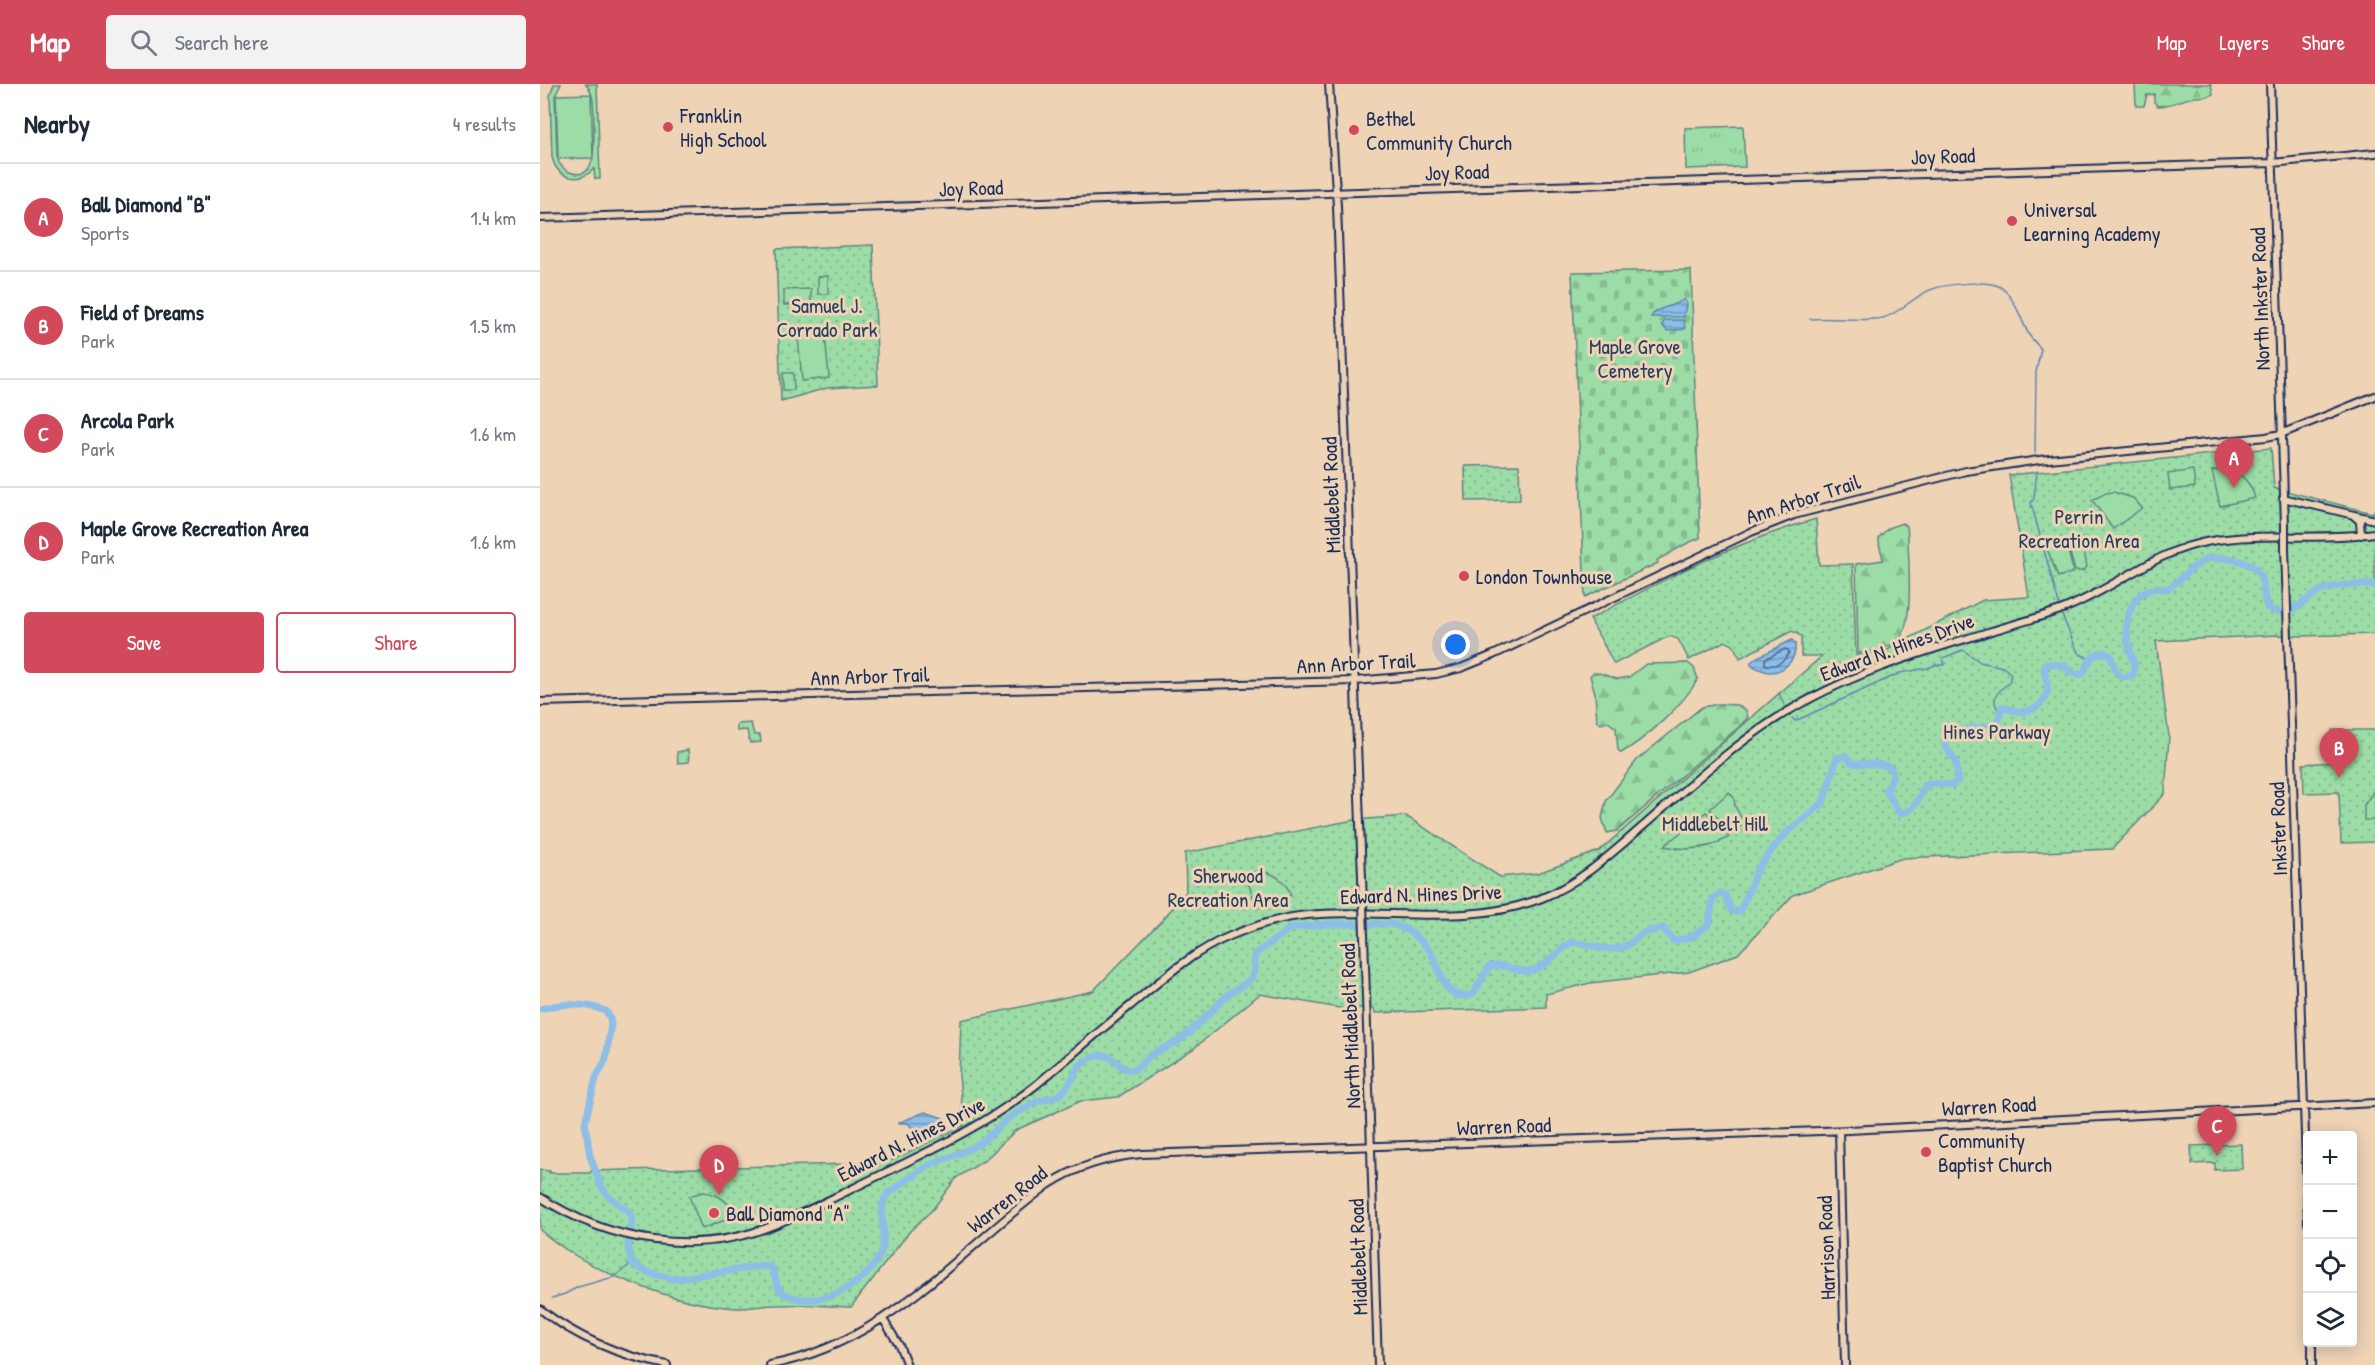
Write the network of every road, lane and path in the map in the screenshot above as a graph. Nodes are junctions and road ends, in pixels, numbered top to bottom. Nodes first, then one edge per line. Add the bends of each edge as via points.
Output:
1 (1329, 84) edge
2 (2270, 84) edge
3 (2375, 153) edge
4 (2272, 163) junction
5 (1335, 193) junction
6 (540, 218) edge
7 (2375, 396) edge
8 (2282, 434) junction
9 (2283, 498) junction
10 (2351, 514) junction
11 (2364, 518) junction
12 (2375, 520) edge
13 (2375, 533) edge
14 (2364, 535) junction
15 (1355, 681) junction
16 (540, 702) edge
17 (1363, 904) joint
18 (2375, 1103) edge
19 (2303, 1105) junction
20 (1839, 1131) junction
21 (1371, 1148) junction
22 (2306, 1185) edge
23 (540, 1197) edge
24 (540, 1309) edge
25 (883, 1319) junction
26 (2312, 1347) edge
27 (667, 1365) edge
28 (770, 1365) edge
29 (907, 1365) edge
30 (1378, 1365) edge
31 (1845, 1365) edge
32 (2312, 1365) edge

1 - 5 main road, Middlebelt Road
2 - 4 main road
3 - 4 main road, Joy Road
4 - 5 main road, Joy Road
4 - 8 main road, North Inkster Road
5 - 6 main road, Joy Road
5 - 15 main road, Middlebelt Road
7 - 8 main road, Ann Arbor Trail
8 - 9 main road, Inkster Road
8 - 15 main road, Ann Arbor Trail via 1995,467 1814,509 1772,522 1461,668 1424,676
9 - 10 main road
9 - 19 main road, Inkster Road, bridge
10 - 11 main road
10 - 14 main road via 2360,521
11 - 12 main road
11 - 14 main road via 2369,524
13 - 14 main road, Edward N. Hines Drive
14 - 23 main road, Edward N. Hines Drive via 2245,538 2186,547 2151,561 2069,607 1855,676 1752,734 1596,868 1548,896 1523,905 1479,913 1300,916 1237,933 1184,962 1023,1095 980,1125 758,1231 697,1242 637,1238 572,1216
15 - 16 main road, Ann Arbor Trail
15 - 17 main road, Middlebelt Road
17 - 21 main road, North Middlebelt Road, bridge
18 - 19 main road, Warren Road
19 - 20 main road, Warren Road
19 - 22 main road, Inkster Road
20 - 21 main road, Warren Road
20 - 31 main road, Harrison Road
21 - 25 main road, Warren Road via 1142,1154 1113,1157 1085,1166 1036,1194
21 - 30 main road, Middlebelt Road
24 - 27 main road via 601,1345
25 - 28 main road, Warren Road via 828,1349
25 - 29 main road
26 - 32 main road

